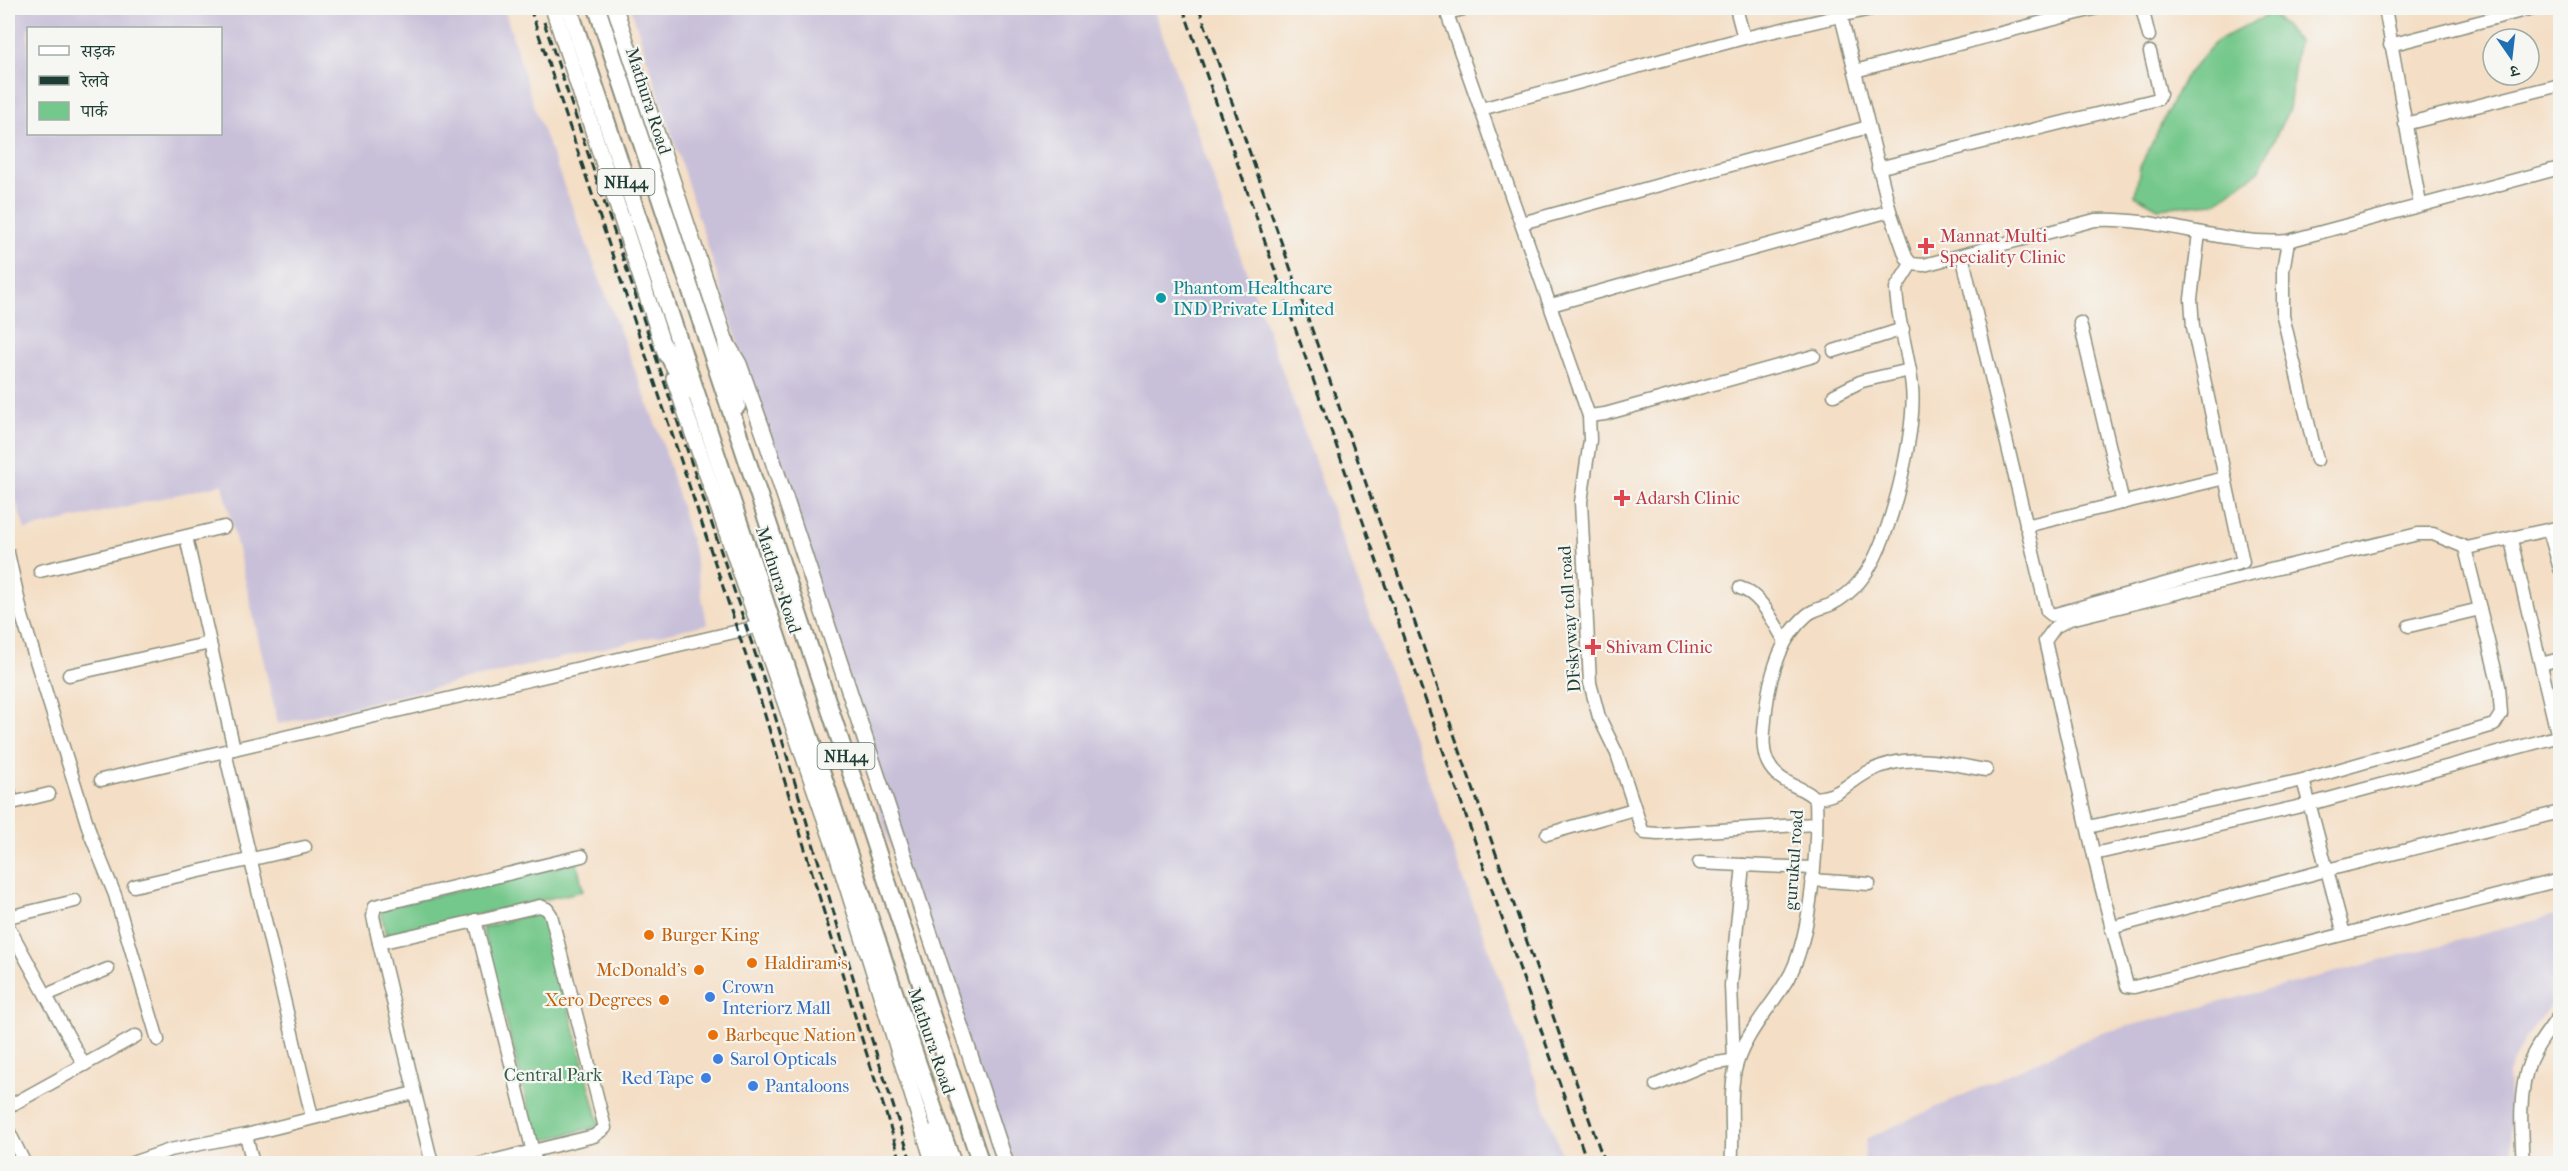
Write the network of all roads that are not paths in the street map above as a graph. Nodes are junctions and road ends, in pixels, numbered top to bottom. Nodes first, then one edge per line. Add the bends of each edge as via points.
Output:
1 (552, 8) edge
2 (569, 8) edge
3 (597, 8) edge
4 (615, 8) edge
5 (1468, 8) edge
6 (1736, 8) edge
7 (1875, 8) edge
8 (2097, 8) edge
9 (2142, 8) edge
10 (2385, 8) edge
11 (2533, 8) edge
12 (1446, 10) edge
13 (2503, 11) edge
14 (1840, 12) edge
15 (2149, 36) dead end
16 (1744, 38) junction
17 (2391, 45) junction
18 (2150, 52) dead end
19 (1855, 71) junction
20 (2560, 85) edge
21 (1481, 109) junction
22 (2405, 124) junction
23 (1868, 127) junction
24 (1878, 168) junction
25 (2560, 168) edge
26 (2420, 204) junction
27 (1890, 211) junction
28 (1522, 223) junction
29 (2199, 233) junction
30 (2288, 242) junction
31 (1962, 255) junction
32 (1911, 264) junction
33 (1551, 305) junction
34 (2080, 323) dead end
35 (1902, 329) junction
36 (726, 342) junction
37 (663, 345) junction
38 (1834, 351) dead end
39 (1814, 356) dead end
40 (1910, 370) junction
41 (1834, 395) dead end
42 (1589, 416) junction
43 (708, 429) junction
44 (743, 447) junction
45 (2317, 460) dead end
46 (2225, 478) junction
47 (2123, 503) junction
48 (2026, 526) junction
49 (224, 527) dead end
50 (2555, 528) edge
51 (186, 537) junction
52 (2511, 540) junction
53 (2465, 548) junction
54 (8, 553) edge
55 (2560, 569) edge
56 (40, 571) dead end
57 (1740, 588) dead end
58 (2480, 609) junction
59 (2409, 626) dead end
60 (760, 627) junction
61 (1785, 641) junction
62 (210, 643) junction
63 (2560, 659) edge
64 (2541, 664) junction
65 (69, 675) dead end
66 (2559, 737) edge
67 (230, 750) junction
68 (1986, 770) dead end
69 (101, 780) dead end
70 (2303, 780) junction
71 (8, 786) edge
72 (49, 794) dead end
73 (1815, 798) junction
74 (10, 803) edge
75 (2310, 804) junction
76 (1635, 809) junction
77 (2560, 812) edge
78 (1815, 824) junction
79 (2088, 827) junction
80 (1547, 834) dead end
81 (305, 847) dead end
82 (2094, 854) junction
83 (582, 856) dead end
84 (251, 859) junction
85 (1699, 863) dead end
86 (1743, 865) junction
87 (2327, 870) junction
88 (1812, 874) junction
89 (2560, 880) edge
90 (1869, 884) dead end
91 (134, 886) dead end
92 (75, 901) dead end
93 (8, 917) edge
94 (475, 920) junction
95 (8, 926) edge
96 (2111, 928) junction
97 (2344, 934) junction
98 (379, 943) junction
99 (108, 969) dead end
100 (46, 995) junction
101 (2560, 1014) edge
102 (136, 1036) dead end
103 (158, 1040) dead end
104 (1736, 1060) junction
105 (84, 1065) junction
106 (1656, 1085) dead end
107 (414, 1093) junction
108 (931, 1101) junction
109 (8, 1107) edge
110 (312, 1117) junction
111 (8, 1130) edge
112 (246, 1135) junction
113 (533, 1151) junction
114 (150, 1160) edge
115 (25, 1164) edge
116 (129, 1164) edge
117 (253, 1164) edge
118 (432, 1164) edge
119 (480, 1164) edge
120 (536, 1164) edge
121 (934, 1164) edge
122 (939, 1164) edge
123 (953, 1164) edge
124 (981, 1164) edge
125 (1006, 1164) edge
126 (1731, 1164) edge
127 (2523, 1164) edge

1 - 37 main road
2 - 43 highway, Mathura Road / NH44
3 - 44 highway, Mathura Road / NH44
4 - 36 main road
5 - 12 street
6 - 16 street
7 - 14 street
8 - 19 street
9 - 15 street
10 - 17 street
11 - 13 street
12 - 21 street, DFskyway toll road
13 - 17 street
14 - 16 street
14 - 19 street
16 - 21 street
17 - 22 street
18 - 24 street via 2158,99
19 - 23 street
20 - 22 street
21 - 28 street, DFskyway toll road
22 - 26 street
23 - 24 street
23 - 28 street
24 - 27 street
25 - 26 street
26 - 30 street
27 - 32 street
27 - 33 street
28 - 33 street, DFskyway toll road
29 - 30 street via 2249,242
29 - 31 street via 2120,220 2095,220
29 - 46 street via 2192,314
30 - 45 street via 2283,271 2283,315
31 - 32 street via 1924,265
31 - 48 street
32 - 35 street, gurukul road via 1896,288
33 - 42 street, DFskyway toll road
34 - 47 street
35 - 38 street
35 - 40 street, gurukul road
36 - 44 highway
36 - 125 main road via 739,364 764,434
37 - 43 highway
37 - 60 main road
39 - 42 street
40 - 41 street via 1862,381
40 - 61 street, gurukul road via 1911,424 1890,514 1874,561 1847,595 1806,616
42 - 76 street, DFskyway toll road via 1590,440 1581,510 1590,683
43 - 108 highway, Mathura Road / NH44
44 - 124 highway, Mathura Road / NH44
46 - 47 street
46 - 48 street via 2242,564 2055,615 2047,611
47 - 48 street
49 - 51 street
50 - 52 street
50 - 55 street
51 - 56 street
51 - 62 street
52 - 53 street
52 - 64 street
53 - 58 street
53 - 79 street via 2445,537 2422,533 2070,619 2055,627 2045,641 2047,659
54 - 103 street via 22,616 91,836 115,895
57 - 61 street via 1753,594
58 - 59 street
58 - 70 street via 2499,686 2501,714 2494,725
60 - 67 street
60 - 121 main road via 867,946
61 - 73 street, gurukul road via 1767,704 1764,750 1781,780
62 - 65 street
62 - 67 street
63 - 64 street
64 - 66 street
66 - 75 street
67 - 69 street
67 - 84 street
68 - 73 street via 1910,759 1867,772 1835,795
70 - 75 street
70 - 79 street
71 - 74 street
72 - 74 street
73 - 78 street, gurukul road
75 - 82 street
75 - 87 street
76 - 78 street, DFskyway toll road via 1645,833
76 - 80 street
77 - 87 street
78 - 88 street, gurukul road
79 - 82 street
81 - 84 street
82 - 96 street
83 - 98 street via 378,904 373,916
84 - 91 street
84 - 110 street
85 - 86 street
86 - 88 street
86 - 104 street via 1731,985
87 - 96 street
87 - 97 street
88 - 90 street
88 - 104 street, gurukul road via 1807,921 1792,970
89 - 97 street
92 - 93 street
94 - 98 street
94 - 113 street
94 - 113 street via 540,906 547,909 604,1123 599,1134
95 - 100 street
96 - 97 street via 2125,983 2134,987
98 - 107 street
99 - 100 street
100 - 105 street
101 - 127 street via 2526,1073
102 - 105 street
104 - 106 street via 1696,1067
104 - 126 street, gurukul road
105 - 109 street
107 - 110 street
107 - 118 street
108 - 122 highway
108 - 123 highway, Mathura Road / NH44
110 - 112 street
111 - 115 street
112 - 114 street
112 - 117 street
113 - 119 street
113 - 120 street
114 - 116 street

